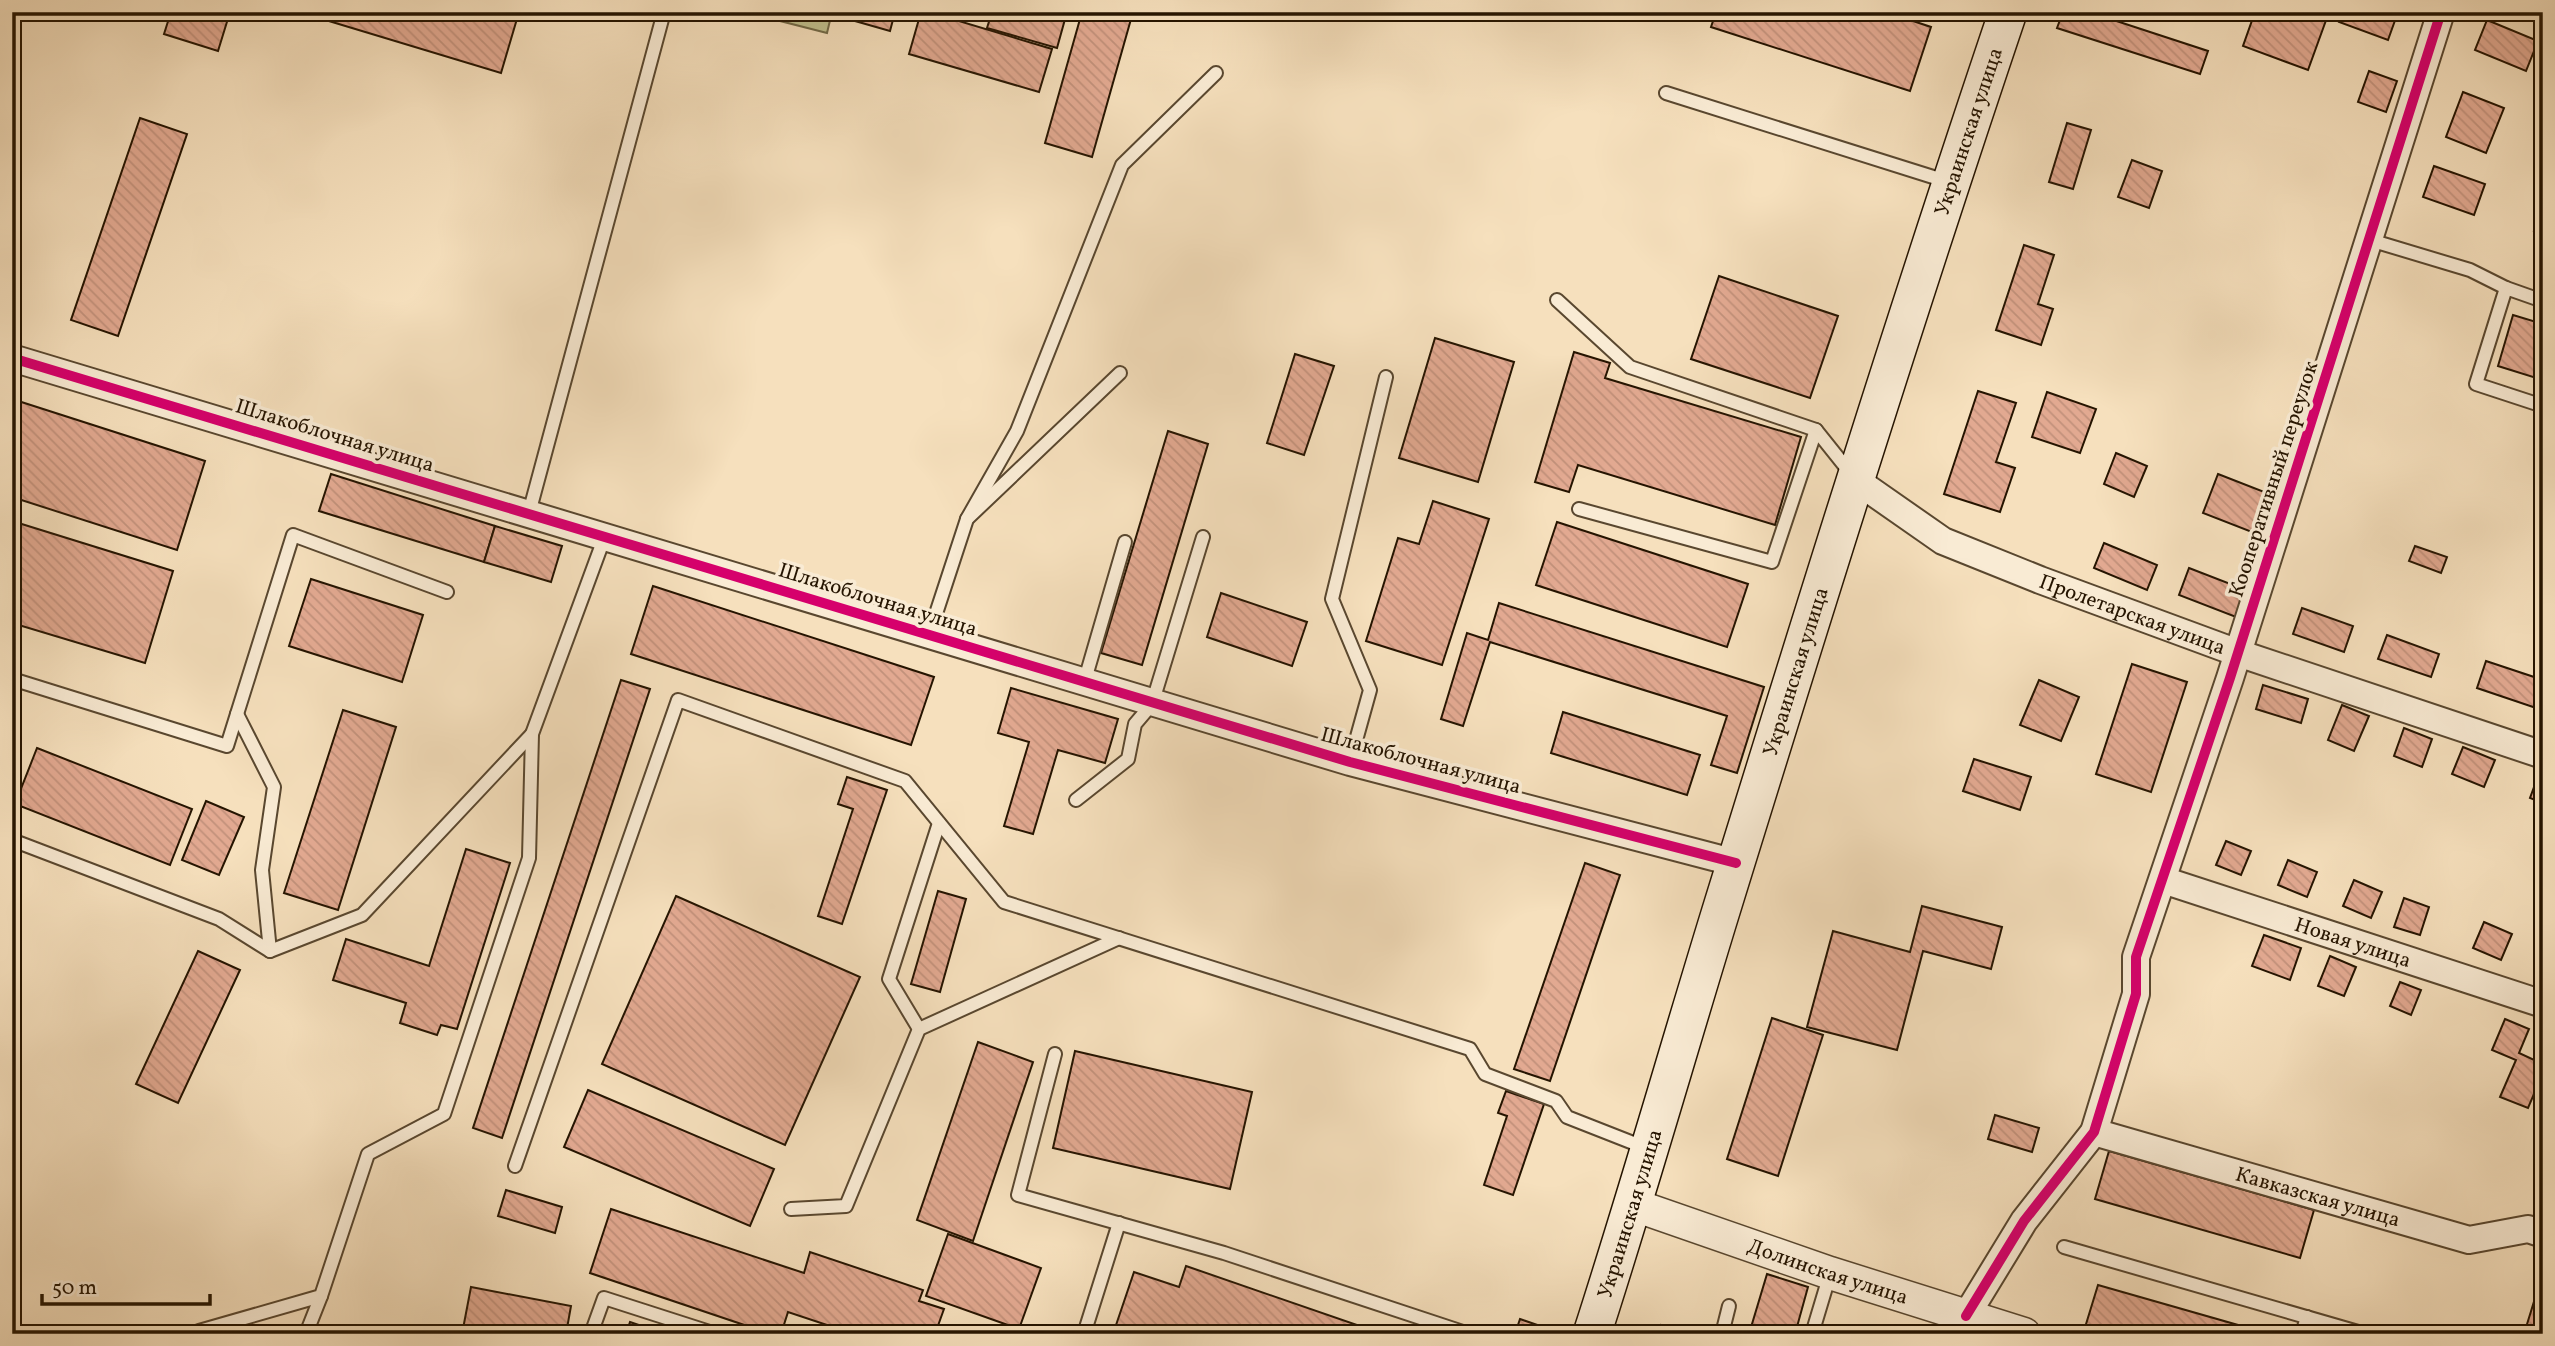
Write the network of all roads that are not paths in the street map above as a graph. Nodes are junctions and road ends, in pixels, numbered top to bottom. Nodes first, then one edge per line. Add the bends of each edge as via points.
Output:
1 (664, 12) edge
2 (2008, 12) edge
3 (2441, 12) edge
4 (1216, 73) dead end
5 (1666, 93) dead end
6 (1951, 182) junction
7 (2370, 240) junction
8 (2506, 288) junction
9 (1557, 300) dead end
10 (2543, 301) edge
11 (12, 358) edge
12 (1119, 373) dead end
13 (1386, 377) dead end
14 (2543, 406) edge
15 (1816, 430) junction
16 (1857, 481) junction
17 (1579, 509) dead end
18 (529, 513) junction
19 (967, 519) junction
20 (605, 536) junction
21 (1203, 537) dead end
22 (1125, 542) dead end
23 (447, 592) dead end
24 (929, 635) junction
25 (2238, 653) junction
26 (12, 679) edge
27 (1084, 684) junction
28 (1152, 704) junction
29 (237, 714) junction
30 (531, 734) junction
31 (2543, 755) edge
32 (1350, 762) junction
33 (1076, 800) dead end
34 (939, 823) junction
35 (12, 840) edge
36 (1736, 863) junction
37 (2163, 880) junction
38 (1119, 938) junction
39 (270, 951) junction
40 (2543, 1004) edge
41 (919, 1029) junction
42 (1055, 1054) dead end
43 (2094, 1132) junction
44 (1650, 1150) junction
45 (515, 1166) dead end
46 (1634, 1205) junction
47 (791, 1209) dead end
48 (1119, 1223) junction
49 (2543, 1234) edge
50 (2064, 1247) dead end
51 (1830, 1273) junction
52 (321, 1296) junction
53 (1729, 1306) dead end
54 (1966, 1316) junction
55 (2307, 1317) junction
56 (196, 1334) edge
57 (306, 1334) edge
58 (591, 1334) edge
59 (716, 1334) edge
60 (1084, 1334) edge
61 (1469, 1334) edge
62 (1592, 1334) edge
63 (1722, 1334) edge
64 (1812, 1334) edge
65 (2024, 1334) edge
66 (2302, 1334) edge
67 (2365, 1334) edge

1 - 18 lane
2 - 6 main road, Украинская улица
3 - 7 street, Кооперативный переулок
4 - 19 lane via 1122,165 1017,431
5 - 6 lane
6 - 16 main road, Украинская улица
7 - 8 lane via 2470,270
7 - 25 street, Кооперативный переулок
8 - 10 lane
8 - 14 lane via 2476,384
9 - 15 lane via 1630,367
11 - 18 street, Шлакоблочная улица
12 - 19 lane
13 - 32 lane via 1332,599 1370,691
15 - 16 lane
15 - 17 lane via 1772,562
16 - 25 street, Пролетарская улица via 1943,541
16 - 36 main road, Украинская улица
18 - 20 street, Шлакоблочная улица
19 - 24 lane
20 - 24 street, Шлакоблочная улица
20 - 30 lane
21 - 28 lane
22 - 27 lane
23 - 29 lane via 293,535
24 - 27 street, Шлакоблочная улица
25 - 31 street, Пролетарская улица
25 - 37 street, Кооперативный переулок
26 - 29 lane via 227,746
27 - 28 street, Шлакоблочная улица
28 - 32 street, Шлакоблочная улица
28 - 33 lane via 1135,724 1128,759
29 - 39 lane via 274,787 262,870
30 - 39 lane via 362,915
30 - 52 lane via 529,858 444,1114 368,1154
32 - 36 street, Шлакоблочная улица
34 - 38 lane via 1004,902
34 - 41 lane via 889,979
34 - 45 lane via 905,781 678,700
35 - 39 lane via 219,919
36 - 44 main road, Украинская улица
37 - 40 street, Новая улица
37 - 43 street, Кооперативный переулок via 2136,957 2136,994
38 - 41 lane
38 - 44 lane via 1470,1049 1485,1074 1556,1101 1567,1117
41 - 47 lane via 846,1206
42 - 48 lane via 1018,1195
43 - 49 street, Кавказская улица via 2469,1240 2528,1229
43 - 54 street via 2024,1221
44 - 46 main road, Украинская улица
46 - 51 street, Долинская улица
46 - 62 main road, Украинская улица
48 - 60 lane
48 - 61 lane
50 - 55 lane
51 - 54 street, Долинская улица
51 - 64 lane
52 - 56 lane
52 - 57 lane
53 - 63 lane
54 - 65 street, Долинская улица
55 - 66 lane
55 - 67 lane
58 - 59 lane via 604,1298

